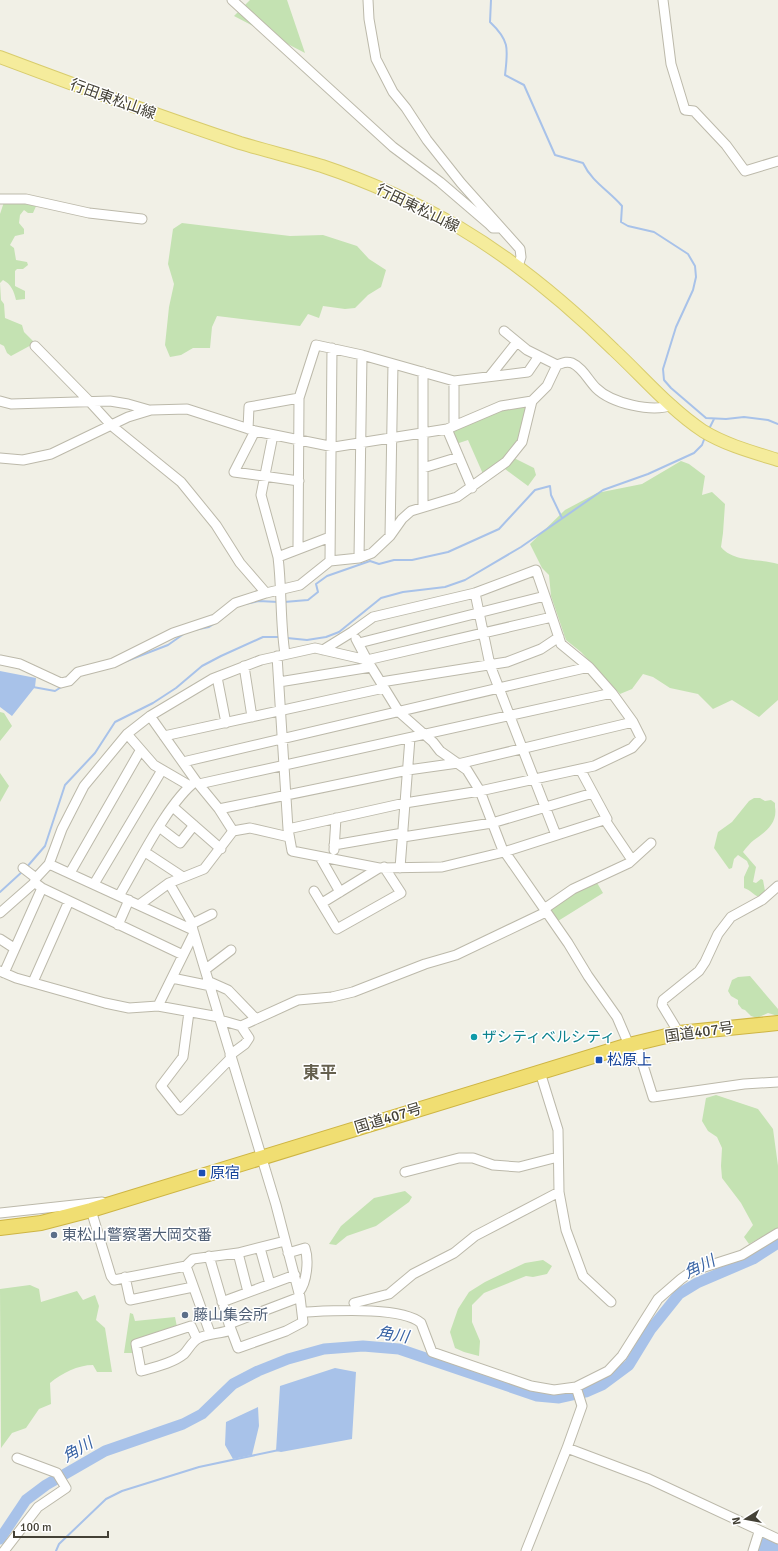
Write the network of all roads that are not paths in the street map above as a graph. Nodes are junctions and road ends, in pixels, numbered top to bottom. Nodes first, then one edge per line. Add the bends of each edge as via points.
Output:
1 (232, 0) edge
2 (368, 0) edge
3 (663, 0) edge
4 (0, 58) edge
5 (778, 161) edge
6 (0, 199) edge
7 (142, 218) dead end
8 (501, 228) junction
9 (518, 266) junction
10 (504, 331) dead end
11 (517, 342) junction
12 (35, 346) dead end
13 (332, 348) junction
14 (362, 355) junction
15 (539, 356) junction
16 (393, 364) junction
17 (557, 365) junction
18 (423, 372) junction
19 (490, 376) junction
20 (454, 381) junction
21 (299, 398) junction
22 (0, 401) edge
23 (532, 401) junction
24 (90, 402) junction
25 (672, 405) junction
26 (151, 410) junction
27 (112, 426) junction
28 (450, 428) junction
29 (252, 430) junction
30 (423, 432) junction
31 (273, 435) junction
32 (392, 438) junction
33 (300, 440) junction
34 (362, 442) junction
35 (331, 447) junction
36 (459, 457) junction
37 (0, 458) edge
38 (778, 460) edge
39 (423, 468) junction
40 (264, 475) junction
41 (299, 481) junction
42 (472, 488) junction
43 (423, 506) junction
44 (390, 536) junction
45 (330, 538) junction
46 (298, 549) junction
47 (278, 557) junction
48 (359, 558) junction
49 (330, 561) junction
50 (281, 590) junction
51 (266, 592) junction
52 (475, 593) junction
53 (545, 596) junction
54 (478, 613) junction
55 (552, 617) junction
56 (352, 632) junction
57 (484, 635) junction
58 (559, 637) junction
59 (359, 643) junction
60 (324, 650) junction
61 (281, 655) junction
62 (0, 660) edge
63 (369, 664) junction
64 (490, 665) junction
65 (244, 666) junction
66 (589, 667) junction
67 (217, 677) junction
68 (279, 682) junction
69 (382, 685) junction
70 (499, 689) junction
71 (612, 693) junction
72 (281, 710) junction
73 (399, 712) junction
74 (150, 716) junction
75 (509, 716) junction
76 (252, 717) junction
77 (633, 722) junction
78 (226, 723) junction
79 (127, 734) junction
80 (425, 734) junction
81 (164, 736) junction
82 (282, 737) junction
83 (410, 738) junction
84 (522, 748) junction
85 (140, 750) junction
86 (183, 762) junction
87 (458, 763) junction
88 (284, 765) junction
89 (580, 769) junction
90 (162, 770) junction
91 (408, 770) junction
92 (534, 779) junction
93 (195, 784) junction
94 (480, 791) junction
95 (593, 793) junction
96 (286, 794) junction
97 (405, 803) junction
98 (173, 806) junction
99 (545, 807) junction
100 (219, 809) junction
101 (336, 818) junction
102 (605, 820) junction
103 (492, 823) junction
104 (194, 825) junction
105 (159, 827) junction
106 (233, 831) junction
107 (288, 833) junction
108 (403, 835) junction
109 (556, 835) junction
110 (651, 844) dead end
111 (334, 845) junction
112 (221, 848) junction
113 (145, 852) junction
114 (504, 852) junction
115 (320, 857) junction
116 (334, 859) junction
117 (632, 860) junction
118 (49, 864) junction
119 (381, 867) junction
120 (23, 868) dead end
121 (400, 868) junction
122 (70, 873) junction
123 (183, 877) junction
124 (37, 883) junction
125 (169, 883) junction
126 (94, 884) junction
127 (778, 886) edge
128 (314, 891) dead end
129 (340, 892) junction
130 (120, 896) junction
131 (129, 900) junction
132 (69, 901) junction
133 (322, 903) junction
134 (139, 905) junction
135 (545, 910) junction
136 (0, 912) edge
137 (212, 914) dead end
138 (118, 925) junction
139 (193, 929) junction
140 (0, 938) edge
141 (14, 948) junction
142 (231, 950) dead end
143 (183, 955) junction
144 (206, 969) junction
145 (2, 972) edge
146 (172, 978) junction
147 (33, 982) junction
148 (210, 984) junction
149 (158, 1006) junction
150 (189, 1012) junction
151 (220, 1018) junction
152 (256, 1019) junction
153 (778, 1023) edge
154 (241, 1026) junction
155 (680, 1033) junction
156 (632, 1044) junction
157 (230, 1056) junction
158 (540, 1072) junction
159 (778, 1082) edge
160 (558, 1157) junction
161 (260, 1158) junction
162 (405, 1172) dead end
163 (559, 1192) junction
164 (107, 1205) junction
165 (91, 1210) junction
166 (0, 1213) edge
167 (0, 1228) edge
168 (778, 1233) edge
169 (285, 1241) junction
170 (260, 1248) junction
171 (238, 1253) junction
172 (288, 1253) junction
173 (210, 1256) junction
174 (186, 1266) junction
175 (295, 1275) junction
176 (125, 1277) junction
177 (270, 1284) junction
178 (193, 1287) junction
179 (248, 1292) junction
180 (300, 1294) junction
181 (222, 1302) junction
182 (611, 1302) dead end
183 (354, 1304) dead end
184 (303, 1312) junction
185 (230, 1327) junction
186 (210, 1333) junction
187 (197, 1339) junction
188 (576, 1387) junction
189 (568, 1448) junction
190 (17, 1458) dead end
191 (759, 1532) junction
192 (778, 1540) edge
193 (4, 1551) edge
194 (526, 1551) edge
195 (754, 1551) edge

1 - 8 street via 393,147 440,182 493,228
2 - 8 street via 376,59 384,78 427,140
3 - 5 street via 671,64 685,110 694,111 726,145 745,171
4 - 9 main road, 行田東松山線 via 243,144 358,179 429,211
6 - 7 street via 26,199 89,213
8 - 9 street via 520,249 521,258
9 - 25 main road, 行田東松山線 via 572,310
10 - 11 street
11 - 15 street
11 - 19 street
12 - 24 street
13 - 14 street
13 - 21 street via 316,345
13 - 35 street
14 - 16 street
14 - 34 street
15 - 17 street
15 - 19 street via 528,372
16 - 18 street
16 - 32 street
17 - 23 street via 547,386
17 - 25 street via 566,362 573,364 596,388 613,398 652,409
18 - 20 street
18 - 30 street
19 - 20 street
20 - 28 street
21 - 29 street via 249,407
21 - 33 street
22 - 24 street via 11,404
23 - 28 street via 501,406
23 - 42 street via 518,449 506,462
24 - 26 street via 128,404
24 - 27 street
25 - 38 main road, 行田東松山線 via 696,426 719,440
26 - 27 street via 128,417
26 - 29 street via 187,409
27 - 37 street via 51,454 23,460
27 - 51 street via 181,482 216,525 240,563
28 - 30 street
28 - 36 street
29 - 31 street
29 - 40 street via 234,472
30 - 32 street
30 - 39 street
31 - 33 street
31 - 40 street
32 - 34 street
32 - 44 street
33 - 35 street
33 - 41 street
34 - 35 street
34 - 48 street
35 - 45 street
36 - 39 street
36 - 42 street
39 - 43 street
40 - 41 street
40 - 47 street via 262,500
41 - 46 street
42 - 43 street via 450,500
43 - 44 street via 407,514
44 - 48 street via 372,553
45 - 46 street
45 - 49 street
46 - 47 street
47 - 50 street
48 - 49 street
49 - 50 street via 300,585
50 - 51 street
50 - 61 street
51 - 62 street via 235,603 215,619 173,633 113,663 78,672 69,681 61,683 20,664
52 - 53 street via 536,570
52 - 54 street
52 - 56 street via 373,617
53 - 54 street
53 - 55 street
54 - 57 street
54 - 59 street
55 - 57 street
55 - 58 street
56 - 59 street
56 - 60 street
57 - 63 street
57 - 64 street
58 - 64 street via 541,649 507,662
58 - 66 street via 561,644
59 - 63 street
60 - 61 street via 315,648
60 - 63 street
61 - 65 street
61 - 68 street
63 - 68 street
63 - 69 street
64 - 69 street
64 - 70 street
65 - 67 street
65 - 76 street
66 - 70 street
66 - 71 street
67 - 74 street
67 - 78 street
68 - 72 street
69 - 72 street
69 - 73 street
70 - 73 street
70 - 75 street
71 - 75 street
71 - 77 street
72 - 76 street
72 - 82 street
73 - 80 street
73 - 82 street
74 - 79 street
74 - 81 street
75 - 80 street
75 - 84 street
76 - 78 street
77 - 84 street
77 - 89 street via 641,738 632,748 606,761
78 - 81 street
79 - 85 street
79 - 118 street via 84,786 65,822
80 - 83 street
80 - 87 street via 440,752
81 - 86 street
82 - 86 street
82 - 88 street
83 - 88 street
83 - 91 street
84 - 87 street
84 - 92 street
85 - 90 street
85 - 122 street
86 - 93 street
87 - 91 street
87 - 94 street via 467,770
88 - 93 street
88 - 96 street
89 - 92 street
89 - 95 street
90 - 93 street
90 - 126 street
91 - 96 street
91 - 97 street
92 - 94 street
92 - 99 street
93 - 98 street
93 - 100 street
94 - 97 street
94 - 103 street
95 - 99 street
95 - 102 street via 608,819
96 - 100 street
96 - 107 street
97 - 101 street
97 - 108 street
98 - 104 street
98 - 105 street
99 - 103 street
99 - 109 street
100 - 106 street
101 - 107 street
101 - 111 street
102 - 109 street
102 - 117 street
103 - 108 street
103 - 114 street
104 - 105 street via 180,843
104 - 112 street
105 - 113 street
106 - 107 street via 250,828
106 - 112 street
107 - 115 street via 292,851
108 - 111 street
108 - 121 street
109 - 114 street
110 - 117 street
111 - 116 street
112 - 123 street via 204,869
113 - 123 street
113 - 130 street
114 - 121 street via 442,867
114 - 135 street
115 - 116 street
115 - 129 street
116 - 119 street
117 - 135 street via 572,889
118 - 122 street
118 - 124 street
119 - 121 street
119 - 129 street
119 - 133 street via 400,893 337,929
120 - 124 street
122 - 126 street
123 - 125 street
124 - 132 street
124 - 136 street
124 - 141 street
125 - 134 street
125 - 139 street
126 - 130 street
127 - 155 street via 762,900 731,917 718,934 698,971 663,1000 662,1005
128 - 133 street
129 - 133 street
130 - 131 street
131 - 134 street
131 - 138 street
132 - 138 street
132 - 147 street
134 - 139 street
135 - 152 street via 456,955 425,964 353,992 298,1000
135 - 156 street via 617,1017
137 - 139 street
138 - 143 street
139 - 143 street
139 - 144 street
140 - 141 street
141 - 145 street
142 - 144 street
143 - 146 street
144 - 148 street
145 - 147 street
146 - 148 street
146 - 149 street
147 - 149 street via 129,1008
148 - 151 street
148 - 152 street via 228,990
149 - 150 street
150 - 151 street
150 - 157 street via 183,1056 161,1086 180,1110
151 - 154 street
151 - 157 street
152 - 154 street
153 - 155 highway, 国道407号
154 - 157 street via 249,1038
155 - 156 highway, 国道407号
156 - 158 highway, 国道407号
156 - 159 street via 653,1097 744,1084
157 - 161 street
158 - 160 street via 558,1130
158 - 161 highway, 国道407号
160 - 162 street via 519,1167 493,1165 474,1158 459,1158
160 - 163 street
161 - 164 highway, 国道407号
161 - 169 street
163 - 182 street via 566,1230 583,1276
163 - 183 street via 475,1236 454,1253 413,1274 389,1294
164 - 165 highway, 国道407号
164 - 166 street via 94,1202
165 - 167 highway, 国道407号 via 41,1223
165 - 176 street via 111,1276 114,1280
168 - 188 street via 742,1255 692,1271 681,1279 658,1299 622,1356 608,1371
169 - 170 street
169 - 172 street
170 - 171 street
170 - 177 street
171 - 173 street
171 - 179 street
172 - 175 street
172 - 180 street via 305,1248 307,1253 304,1283
173 - 174 street via 193,1259
173 - 181 street
174 - 176 street
174 - 178 street
175 - 177 street
175 - 180 street
176 - 178 street via 130,1300
177 - 179 street
178 - 186 street
179 - 181 street
180 - 184 street
180 - 185 street
181 - 185 street
184 - 185 street via 303,1322 300,1325 238,1348
184 - 188 street via 380,1311 398,1314 421,1323 432,1352 531,1386 554,1390
185 - 186 street via 218,1334
186 - 187 street
187 - 187 street via 183,1354 167,1363 141,1371 136,1344 191,1326
188 - 189 street via 582,1406
189 - 191 street via 649,1479
189 - 194 street
190 - 193 street via 57,1473 66,1488 38,1507
191 - 192 street
191 - 195 street

